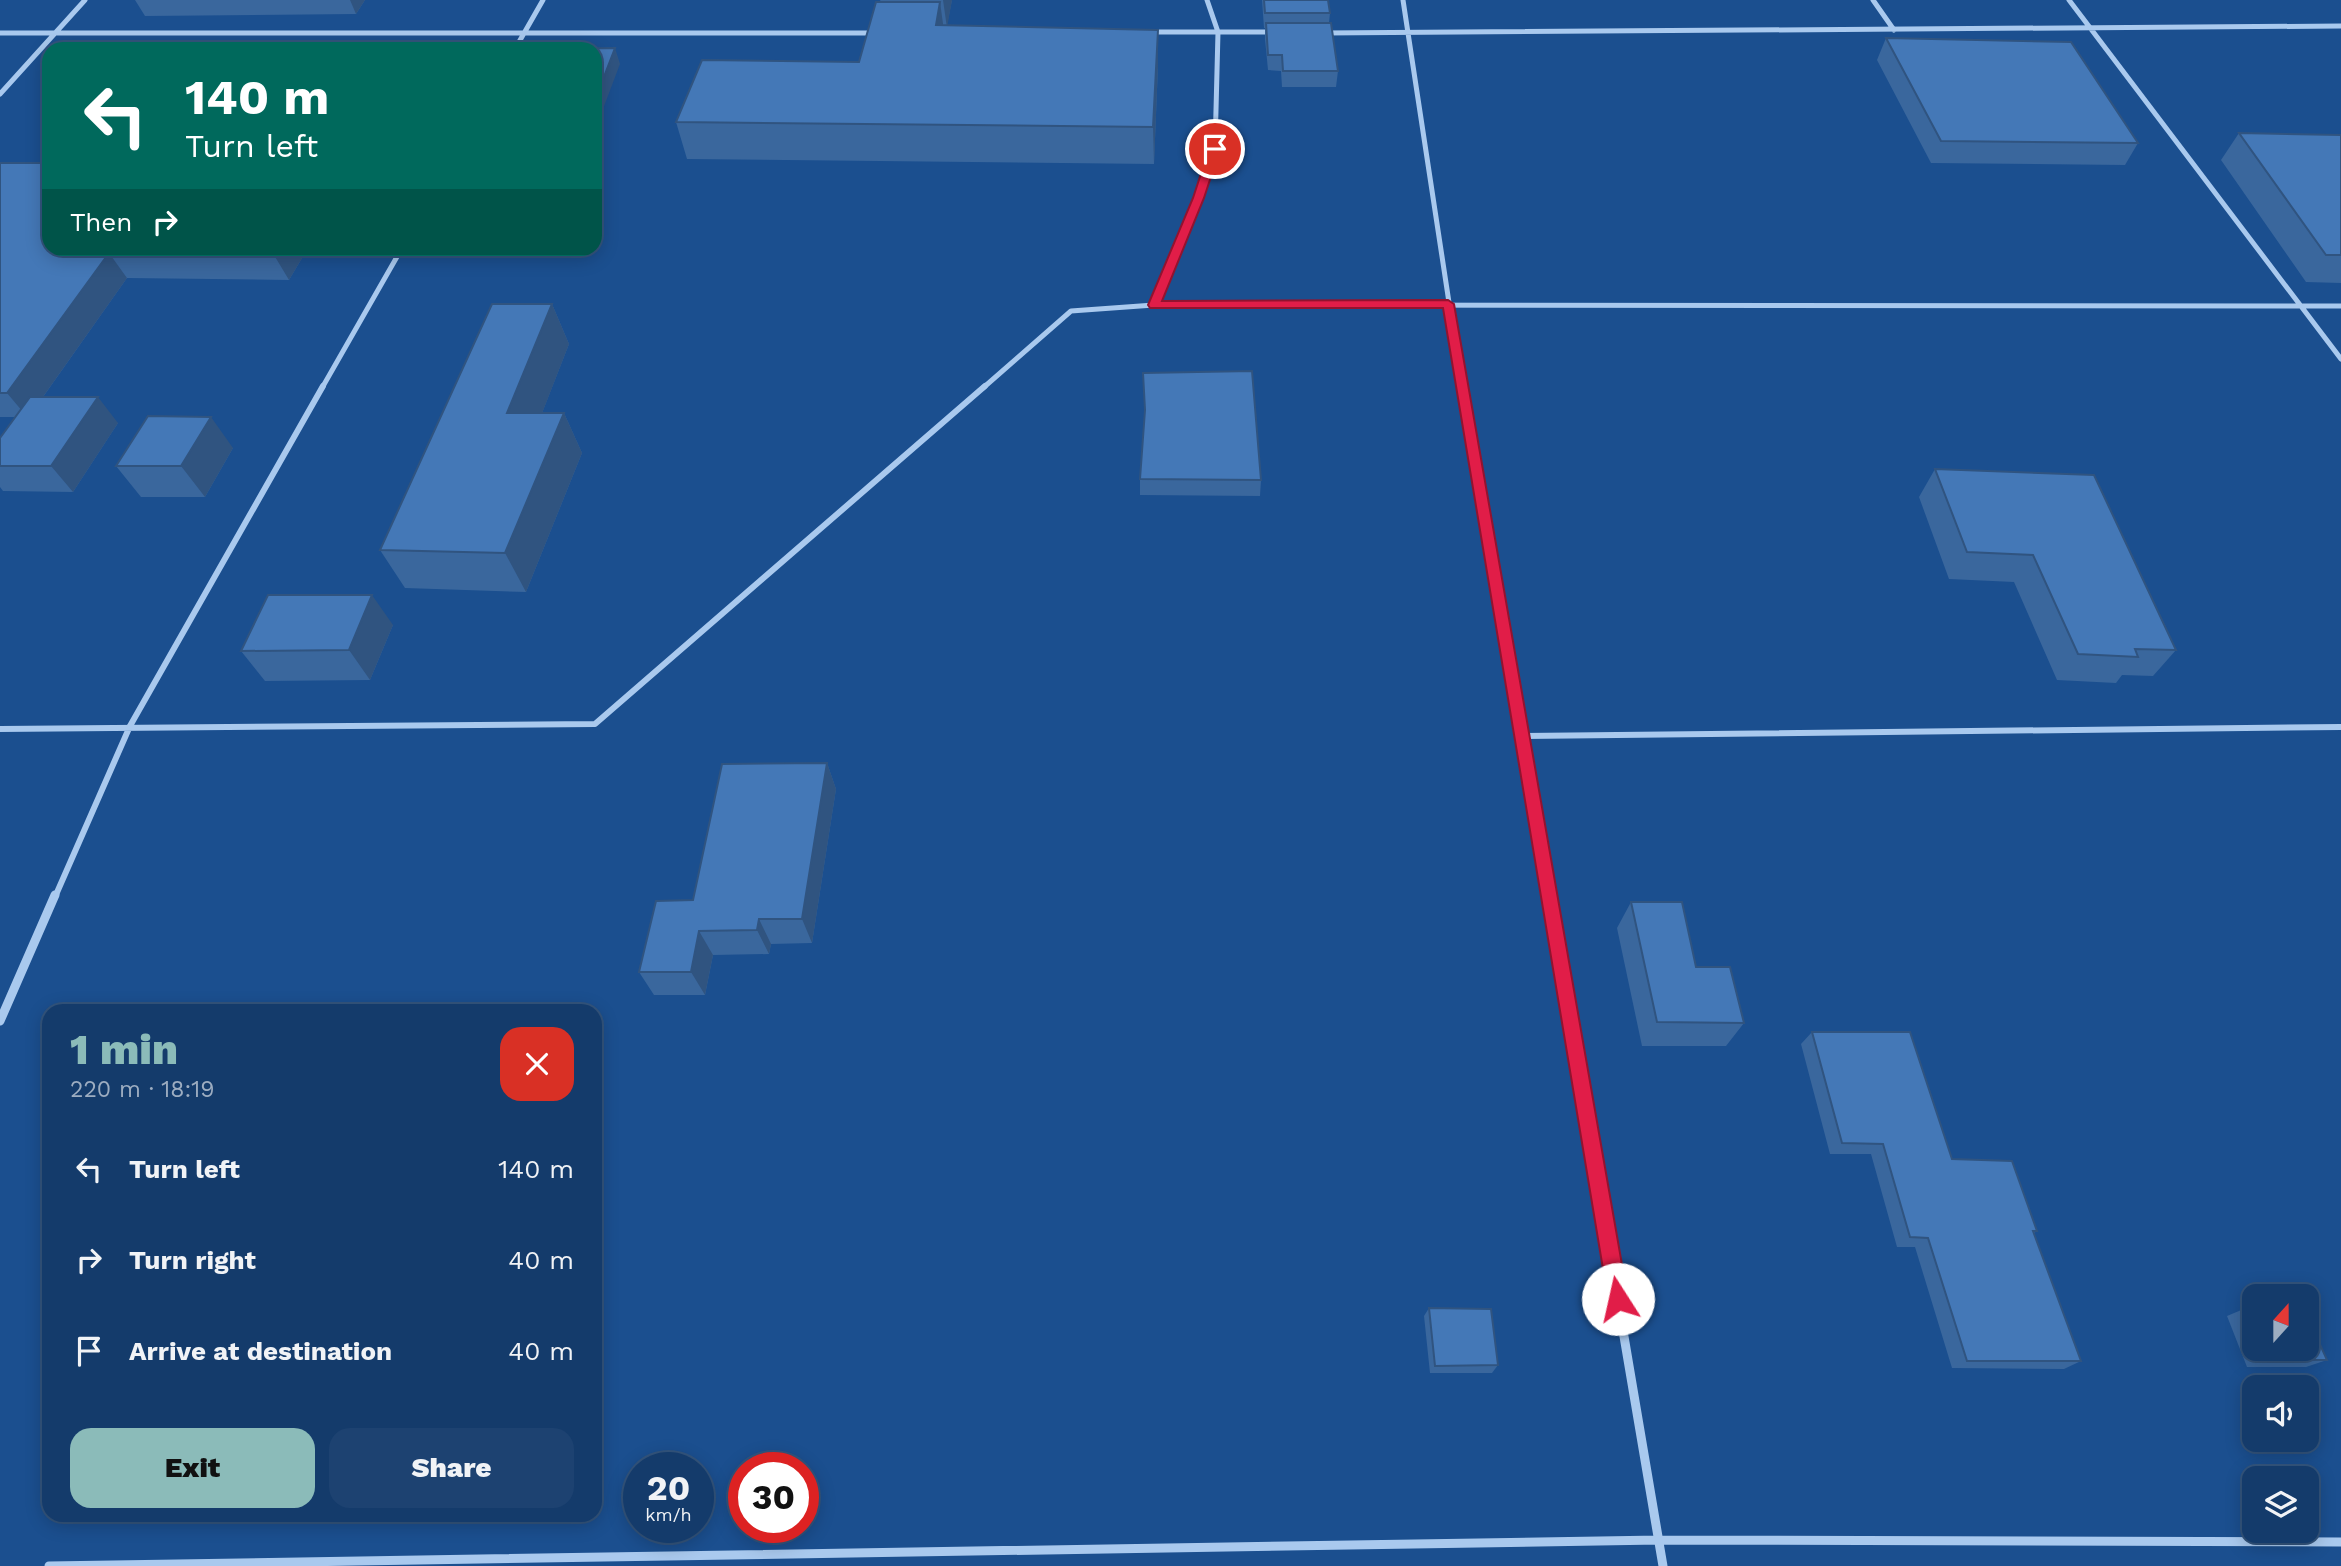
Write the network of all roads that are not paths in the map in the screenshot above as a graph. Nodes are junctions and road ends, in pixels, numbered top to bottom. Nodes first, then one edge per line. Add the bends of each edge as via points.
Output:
1 (85, 0) edge
2 (544, 0) edge
3 (1208, 0) edge
4 (1403, 0) edge
5 (1873, 0) edge
6 (2069, 0) edge
7 (2341, 26) edge
8 (2090, 28) junction
9 (1894, 30) junction
10 (1135, 32) edge
11 (1218, 32) junction
12 (0, 33) edge
13 (524, 33) junction
14 (874, 33) edge
15 (1286, 33) edge
16 (1313, 33) edge
17 (55, 34) junction
18 (1408, 34) junction
19 (48, 42) edge
20 (519, 42) edge
21 (42, 48) edge
22 (0, 94) edge
23 (397, 256) edge
24 (1448, 304) junction
25 (1154, 305) junction
26 (2341, 306) edge
27 (2303, 307) junction
28 (2341, 359) edge
29 (130, 726) junction
30 (2341, 727) edge
31 (0, 729) edge
32 (1522, 736) junction
33 (0, 1021) edge
34 (1659, 1541) junction
35 (2341, 1542) edge
36 (49, 1566) edge
37 (1663, 1566) edge

1 - 17 street
2 - 13 street
3 - 11 street
4 - 18 street
5 - 9 street
6 - 8 street
7 - 8 street
8 - 9 street
8 - 27 street
9 - 18 street
10 - 11 street
11 - 15 street
11 - 25 street via 1215,149
12 - 17 street
13 - 14 street
13 - 17 street
13 - 20 street
16 - 18 street
17 - 19 street
18 - 24 street
21 - 22 street
23 - 29 street
24 - 25 street
24 - 27 street
24 - 32 street
25 - 29 street via 1071,311 595,724
26 - 27 street
27 - 28 street
29 - 31 street
29 - 33 street
30 - 32 street
32 - 34 street
34 - 35 street
34 - 36 street
34 - 37 street

